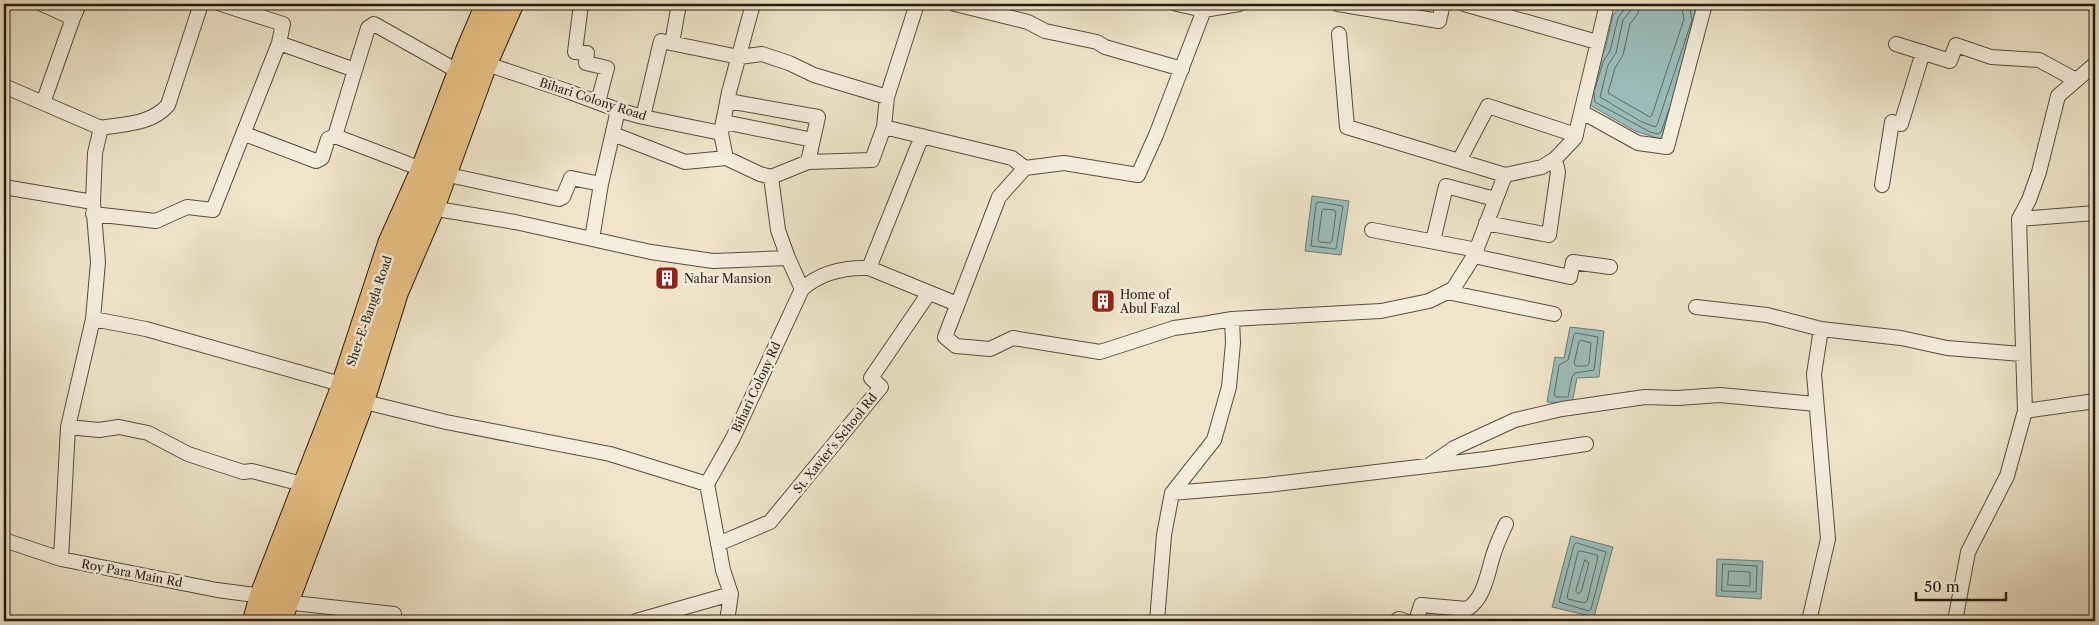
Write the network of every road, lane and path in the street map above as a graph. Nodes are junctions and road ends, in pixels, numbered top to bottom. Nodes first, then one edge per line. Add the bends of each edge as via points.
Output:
1 (42, 4) edge
2 (79, 4) edge
3 (201, 4) edge
4 (221, 4) edge
5 (489, 4) edge
6 (510, 4) edge
7 (581, 4) edge
8 (679, 4) edge
9 (753, 4) edge
10 (917, 4) edge
11 (955, 4) edge
12 (1176, 4) edge
13 (1239, 4) edge
14 (1338, 4) edge
15 (1443, 4) edge
16 (1464, 4) edge
17 (1607, 4) edge
18 (1705, 4) edge
19 (1224, 5) edge
20 (976, 7) edge
21 (1204, 10) junction
22 (73, 18) junction
23 (1339, 34) dead end
24 (1598, 42) junction
25 (279, 43) junction
26 (672, 43) junction
27 (1896, 44) dead end
28 (1923, 52) junction
29 (739, 57) junction
30 (2095, 64) edge
31 (472, 68) junction
32 (1182, 69) junction
33 (356, 70) junction
34 (2076, 80) junction
35 (4, 86) edge
36 (887, 97) junction
37 (598, 102) junction
38 (728, 102) junction
39 (43, 103) junction
40 (618, 110) junction
41 (1582, 112) junction
42 (643, 117) junction
43 (723, 127) junction
44 (884, 127) junction
45 (100, 128) junction
46 (245, 134) junction
47 (613, 134) junction
48 (1576, 135) junction
49 (335, 136) junction
50 (922, 136) junction
51 (813, 140) junction
52 (726, 158) junction
53 (1554, 159) junction
54 (1459, 161) junction
55 (808, 162) junction
56 (1025, 168) junction
57 (434, 172) junction
58 (1505, 175) junction
59 (771, 177) junction
60 (601, 184) junction
61 (1882, 185) dead end
62 (4, 187) edge
63 (1496, 198) junction
64 (93, 208) junction
65 (431, 208) junction
66 (2095, 213) edge
67 (2019, 219) junction
68 (1486, 223) junction
69 (1372, 230) dead end
70 (592, 239) junction
71 (1433, 241) junction
72 (1476, 253) junction
73 (788, 258) junction
74 (1610, 267) dead end
75 (869, 268) junction
76 (802, 288) junction
77 (1447, 292) junction
78 (929, 293) junction
79 (1696, 307) dead end
80 (956, 309) junction
81 (1554, 314) dead end
82 (93, 319) junction
83 (1232, 320) junction
84 (1821, 329) junction
85 (2022, 354) junction
86 (356, 382) junction
87 (2095, 401) edge
88 (1816, 404) junction
89 (2025, 411) junction
90 (68, 426) junction
91 (1586, 444) dead end
92 (1428, 466) junction
93 (707, 484) junction
94 (306, 485) junction
95 (1172, 493) junction
96 (1506, 524) dead end
97 (4, 540) edge
98 (718, 544) junction
99 (61, 560) junction
100 (731, 594) junction
101 (275, 606) edge
102 (394, 614) dead end
103 (256, 621) edge
104 (636, 621) edge
105 (727, 621) edge
106 (1156, 621) edge
107 (1396, 621) edge
108 (1405, 621) edge
109 (1416, 621) edge
110 (1809, 621) edge
111 (1955, 621) edge

1 - 22 street
2 - 22 street
3 - 45 street via 168,105 161,113 144,121
4 - 25 street via 282,24
5 - 31 highway, Sher-E-Bangla Road
6 - 31 highway, Sher-E-Bangla Road
7 - 37 street via 575,52 587,54 586,63 607,68
8 - 26 street
9 - 29 street
10 - 36 street
11 - 20 street
12 - 21 street
13 - 19 street
14 - 15 street via 1439,21
16 - 24 street
17 - 24 street
18 - 41 street via 1666,147 1638,143
19 - 21 street
20 - 32 street via 1028,22 1045,31 1097,42
21 - 32 street
22 - 39 street
23 - 54 street via 1347,127
24 - 41 street
25 - 33 street
25 - 46 street
26 - 29 street
26 - 42 street via 661,41
27 - 28 street
28 - 34 street via 1950,61 1956,45 1991,57 2039,60
28 - 61 street via 1901,124 1892,122
29 - 36 street via 762,54 814,75
29 - 38 street
30 - 34 street
31 - 33 street, Bihari Colony Road via 374,24 368,28
31 - 37 street, Bihari Colony Road
31 - 57 highway, Sher-E-Bangla Road
32 - 56 street via 1138,175 1064,163
33 - 49 street
34 - 67 street via 2058,96 2039,172
35 - 39 street
36 - 44 street
37 - 40 street, Bihari Colony Road
38 - 43 street
38 - 51 street via 818,117
39 - 45 street
40 - 42 street, Bihari Colony Road
40 - 47 street
41 - 48 street
42 - 43 street, Bihari Colony Road
43 - 51 street, Bihari Colony Road
43 - 52 street
44 - 50 street
44 - 55 street via 872,160
45 - 64 street via 95,153
46 - 49 street via 316,161 322,158 328,139
46 - 64 street via 212,211 187,207 156,221
47 - 52 street via 685,162
47 - 60 street
48 - 53 street
48 - 54 street via 1488,106
49 - 57 street
50 - 56 street via 1012,158
50 - 75 street
51 - 55 street
52 - 59 street
53 - 58 street via 1542,167
53 - 68 street via 1558,172 1549,235
54 - 58 street
55 - 59 street
56 - 80 street via 999,197
57 - 60 street via 559,199 571,178
57 - 65 highway, Sher-E-Bangla Road
57 - 86 highway, Sher-E-Bangla Road via 391,244
58 - 63 street
59 - 73 street via 778,230
60 - 70 street
62 - 64 street
63 - 68 street
63 - 71 street via 1446,186
64 - 82 street via 98,262
65 - 70 street
65 - 86 highway, Sher-E-Bangla Road
66 - 67 street
67 - 85 street
68 - 72 street
69 - 71 street
70 - 73 street via 713,261
71 - 72 street
72 - 74 street via 1570,277 1573,262
72 - 77 street via 1453,289
73 - 76 street
75 - 76 street via 853,267 832,272 813,279
75 - 78 street
76 - 93 street, Bihari Colony Rd via 733,438
77 - 81 street
77 - 83 street via 1429,301 1381,311
78 - 80 street via 957,304
78 - 98 street, St. Xavier's School Rd via 871,378 881,387 770,522
79 - 84 street via 1767,315
80 - 83 street via 945,337 956,346 990,349 1013,338 1100,352 1174,328
82 - 86 street via 146,329
82 - 90 street
83 - 95 street via 1229,387 1214,440
84 - 85 street via 1901,338 1947,348
84 - 88 street via 1814,374
85 - 89 street
86 - 93 street via 446,422 610,454
86 - 94 highway, Sher-E-Bangla Road
86 - 101 highway, Sher-E-Bangla Road
87 - 89 street
88 - 92 street via 1720,395 1644,397 1562,409 1515,420 1454,448
88 - 110 street via 1828,539
89 - 111 street via 2007,476 1968,552
90 - 94 street via 99,430 119,427 148,433 206,460 243,472 252,471
90 - 99 street
91 - 92 street
92 - 95 street
93 - 98 street
94 - 101 highway, Sher-E-Bangla Road
95 - 106 street via 1164,534
96 - 109 street via 1476,602 1467,609 1421,605
97 - 99 street, Roy Para Main Rd
98 - 100 street
99 - 101 street, Roy Para Main Rd via 217,590
100 - 104 street
100 - 105 street
101 - 102 street, Roy Para Main Rd
101 - 103 highway, Sher-E-Bangla Road
107 - 108 street

